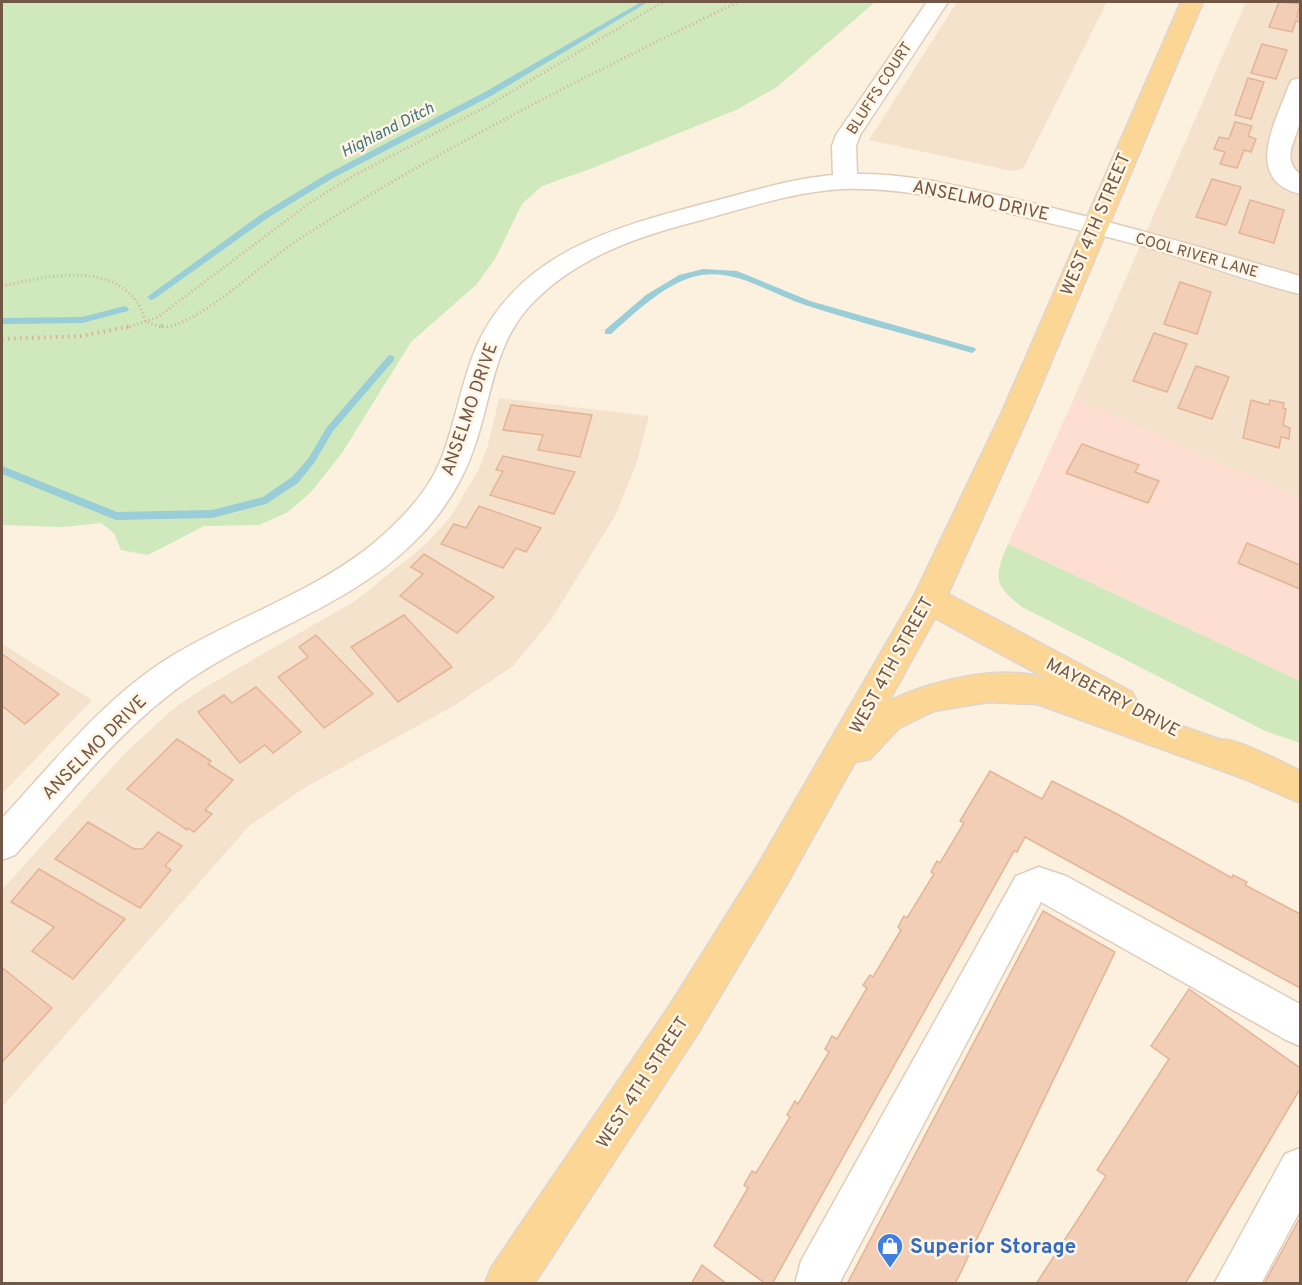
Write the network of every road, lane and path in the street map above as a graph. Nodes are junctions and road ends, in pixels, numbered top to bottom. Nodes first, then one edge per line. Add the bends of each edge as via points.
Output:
1 (663, 2) edge
2 (738, 2) edge
3 (937, 2) edge
4 (1191, 2) edge
5 (1300, 85) edge
6 (845, 182) junction
7 (1300, 186) edge
8 (1094, 225) junction
9 (1300, 285) edge
10 (2, 286) edge
11 (146, 322) junction
12 (2, 339) edge
13 (929, 599) junction
14 (1244, 764) junction
15 (826, 781) junction
16 (1300, 787) edge
17 (2, 843) edge
18 (1300, 1026) edge
19 (1300, 1169) edge
20 (507, 1284) edge
21 (817, 1284) edge
22 (1236, 1284) edge

1 - 11 path via 489,105 329,191
2 - 11 path via 576,81 354,204 183,321 163,327
3 - 6 street, BLUFFS COURT via 848,135 844,146
4 - 8 main road, WEST 4TH STREET
5 - 7 street via 1277,156 1280,170
6 - 8 street, ANSELMO DRIVE via 935,187
6 - 17 street, ANSELMO DRIVE via 783,191 653,224 586,249 556,267 531,288 496,331 447,480 402,535 368,565 323,594 181,668 144,694
8 - 9 street, COOL RIVER LANE
8 - 13 main road, WEST 4TH STREET via 1019,405
10 - 11 path via 73,275 100,277 116,283 132,297
11 - 12 path via 106,334
13 - 14 main road, MAYBERRY DRIVE via 1142,714
13 - 15 main road, WEST 4TH STREET
14 - 15 main road via 1038,690 988,688 928,698 887,718
14 - 16 main road, MAYBERRY DRIVE
15 - 20 main road, WEST 4TH STREET via 684,1018
18 - 21 street via 1053,888 1039,884 1029,888 817,1277
19 - 22 street

